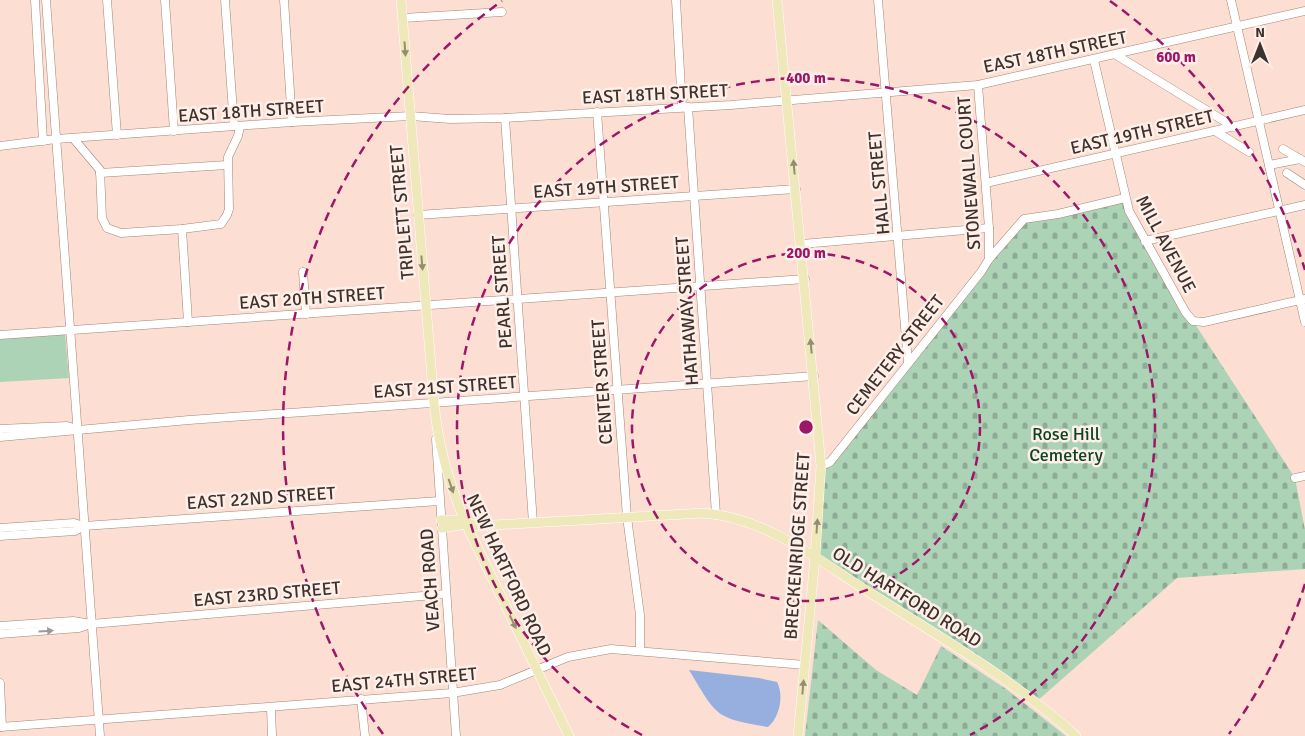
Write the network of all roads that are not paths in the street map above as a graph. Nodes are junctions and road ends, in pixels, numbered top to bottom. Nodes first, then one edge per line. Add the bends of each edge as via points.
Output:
1 (35, 0) edge
2 (46, 0) edge
3 (107, 0) edge
4 (165, 0) edge
5 (225, 0) edge
6 (284, 0) edge
7 (402, 0) edge
8 (676, 0) edge
9 (777, 0) edge
10 (878, 0) edge
11 (1231, 0) edge
12 (1305, 11) edge
13 (502, 12) dead end
14 (403, 18) junction
15 (1237, 27) junction
16 (1116, 55) junction
17 (50, 59) junction
18 (40, 60) junction
19 (1094, 60) junction
20 (978, 84) junction
21 (886, 93) junction
22 (788, 100) junction
23 (685, 107) junction
24 (1305, 110) edge
25 (597, 112) junction
26 (410, 116) junction
27 (505, 118) junction
28 (1258, 121) junction
29 (292, 122) junction
30 (237, 126) junction
31 (1234, 127) junction
32 (174, 131) junction
33 (1215, 132) junction
34 (118, 135) junction
35 (73, 138) junction
36 (56, 139) junction
37 (43, 141) junction
38 (0, 146) edge
39 (1283, 150) dead end
40 (1249, 152) dead end
41 (1115, 154) junction
42 (1302, 160) edge
43 (227, 165) junction
44 (1269, 165) junction
45 (100, 173) junction
46 (1287, 173) dead end
47 (986, 183) junction
48 (1305, 185) edge
49 (796, 190) junction
50 (693, 196) junction
51 (1125, 198) junction
52 (604, 202) junction
53 (1305, 204) edge
54 (511, 209) junction
55 (1279, 211) junction
56 (418, 215) junction
57 (989, 228) junction
58 (182, 229) junction
59 (898, 236) junction
60 (1145, 241) junction
61 (802, 244) junction
62 (989, 259) junction
63 (303, 272) dead end
64 (805, 278) junction
65 (700, 286) junction
66 (611, 292) junction
67 (517, 299) junction
68 (1302, 300) edge
69 (426, 305) junction
70 (306, 314) junction
71 (188, 322) junction
72 (1305, 322) edge
73 (70, 330) junction
74 (0, 335) edge
75 (908, 363) junction
76 (814, 376) junction
77 (707, 384) junction
78 (617, 390) junction
79 (524, 396) junction
80 (434, 403) junction
81 (436, 422) junction
82 (0, 429) edge
83 (78, 429) junction
84 (0, 437) edge
85 (821, 466) junction
86 (1305, 476) edge
87 (1295, 478) dead end
88 (439, 500) junction
89 (716, 514) junction
90 (627, 516) junction
91 (534, 523) junction
92 (441, 524) junction
93 (466, 524) junction
94 (84, 526) junction
95 (0, 528) edge
96 (0, 536) edge
97 (815, 558) junction
98 (446, 594) junction
99 (92, 624) junction
100 (0, 626) edge
101 (0, 634) edge
102 (640, 650) junction
103 (805, 665) junction
104 (536, 671) junction
105 (0, 683) edge
106 (452, 693) junction
107 (362, 699) junction
108 (271, 708) junction
109 (99, 720) junction
110 (12, 726) junction
111 (1, 727) edge
112 (13, 736) edge
113 (100, 736) edge
114 (272, 736) edge
115 (365, 736) edge
116 (456, 736) edge
117 (569, 736) edge
118 (798, 736) edge
119 (1076, 736) edge

1 - 18 street
2 - 17 street
3 - 34 street
4 - 32 street
5 - 30 street
6 - 29 street
7 - 14 main road, TRIPLETT STREET
8 - 23 street, HATHAWAY STREET
9 - 22 main road, BRECKENRIDGE STREET
10 - 21 street, HALL STREET
11 - 15 street
12 - 15 street, EAST 18TH STREET
13 - 14 street
14 -> 26 main road, TRIPLETT STREET
15 - 16 street, EAST 18TH STREET
15 - 28 street
16 - 19 street, EAST 18TH STREET
16 - 31 street
17 - 18 street
17 - 36 street
18 - 37 street
19 - 20 street, EAST 18TH STREET
19 - 41 street, MILL AVENUE
20 - 21 street, EAST 18TH STREET
20 - 47 street, STONEWALL COURT
21 - 22 street, EAST 18TH STREET
21 - 59 street, HALL STREET
22 - 23 street, EAST 18TH STREET
49 -> 22 main road, BRECKENRIDGE STREET
23 - 25 street, EAST 18TH STREET
23 - 50 street, HATHAWAY STREET
24 - 28 street, EAST 19TH STREET
25 - 27 street, EAST 18TH STREET
25 - 52 street, CENTER STREET
26 - 27 street, EAST 18TH STREET
26 - 29 street, EAST 18TH STREET
26 - 56 main road, TRIPLETT STREET
27 - 54 street, PEARL STREET
28 - 31 street, EAST 19TH STREET
28 - 44 street
29 - 30 street, EAST 18TH STREET
30 - 32 street, EAST 18TH STREET
30 - 43 street via 238,136
31 - 33 street, EAST 19TH STREET
32 - 34 street, EAST 18TH STREET
33 - 40 street
33 - 41 street, EAST 19TH STREET
34 - 35 street, EAST 18TH STREET
35 - 36 street, EAST 18TH STREET
35 - 45 street
36 - 37 street, EAST 18TH STREET
36 - 73 street
37 - 38 street, EAST 18TH STREET
39 - 42 street
41 - 47 street, EAST 19TH STREET
41 - 51 street, MILL AVENUE
42 - 44 street
43 - 45 street
43 - 58 street via 228,209 225,220 216,226
44 - 55 street
45 - 58 street via 102,218 106,228 122,233
46 - 48 street
47 - 57 street, STONEWALL COURT
49 - 50 street, EAST 19TH STREET
49 - 61 main road, BRECKENRIDGE STREET
50 - 52 street, EAST 19TH STREET
50 - 65 street, HATHAWAY STREET
51 - 60 street, MILL AVENUE
51 - 62 street, CEMETERY STREET via 1024,219
52 - 54 street, EAST 19TH STREET
52 - 66 street, CENTER STREET
53 - 55 street
54 - 56 street, EAST 19TH STREET
54 - 67 street, PEARL STREET
55 - 60 street
55 - 68 street
56 -> 69 main road, TRIPLETT STREET
57 - 59 street
57 - 62 street, STONEWALL COURT
58 - 71 street
59 - 61 street
59 - 75 street, HALL STREET
60 - 68 street, MILL AVENUE via 1193,321 1204,322
61 - 64 main road, BRECKENRIDGE STREET
62 - 75 street, CEMETERY STREET
63 - 70 street
64 - 65 street, EAST 20TH STREET
76 -> 64 main road, BRECKENRIDGE STREET
65 - 66 street, EAST 20TH STREET
65 - 77 street, HATHAWAY STREET
66 - 67 street, EAST 20TH STREET
66 - 78 street, CENTER STREET
67 - 69 street, EAST 20TH STREET
67 - 79 street, PEARL STREET
68 - 72 street
69 - 70 street, EAST 20TH STREET
69 - 80 main road, TRIPLETT STREET
70 - 71 street, EAST 20TH STREET
71 - 73 street, EAST 20TH STREET
73 - 74 street, EAST 20TH STREET
73 - 83 street
75 - 85 street, CEMETERY STREET via 830,462
76 - 77 street, EAST 21ST STREET
76 - 85 main road, BRECKENRIDGE STREET
77 - 78 street, EAST 21ST STREET
77 - 89 street, HATHAWAY STREET
78 - 79 street, EAST 21ST STREET
78 - 90 street, CENTER STREET
79 - 80 street, EAST 21ST STREET
79 - 91 street, PEARL STREET
80 - 81 main road, TRIPLETT STREET
80 - 83 street, EAST 21ST STREET
81 - 88 street, VEACH ROAD
81 -> 93 main road, NEW HARTFORD ROAD via 445,467
82 - 83 street, EAST 21ST STREET via 68,426
83 - 84 street, EAST 21ST STREET
83 - 94 street
97 -> 85 main road, BRECKENRIDGE STREET
86 - 87 street
88 - 92 street, VEACH ROAD
88 - 94 street, EAST 22ND STREET
89 - 90 main road, OLD HARTFORD ROAD
89 - 97 main road, OLD HARTFORD ROAD via 768,530
90 - 91 main road, OLD HARTFORD ROAD
90 - 102 street, CENTER STREET via 640,615
91 - 93 main road, OLD HARTFORD ROAD
92 - 93 main road, OLD HARTFORD ROAD
92 - 98 street, VEACH ROAD
93 -> 104 main road, NEW HARTFORD ROAD
94 - 95 street, EAST 22ND STREET via 74,523
94 - 96 street, EAST 22ND STREET via 75,531
94 - 99 street
97 - 103 main road, BRECKENRIDGE STREET
97 - 119 main road, OLD HARTFORD ROAD via 995,672
98 - 99 street, EAST 23RD STREET
98 - 106 street, VEACH ROAD
99 - 100 street, EAST 23RD STREET via 73,621
101 -> 99 street, EAST 23RD STREET via 79,628
99 - 109 street
102 - 103 street, EAST 24TH STREET
102 - 104 street, EAST 24TH STREET via 588,652
118 -> 103 main road, BRECKENRIDGE STREET
104 - 106 street, EAST 24TH STREET via 500,685
104 - 117 main road, NEW HARTFORD ROAD
105 - 111 street
106 - 107 street, EAST 24TH STREET
106 - 116 street, VEACH ROAD
107 - 108 street, EAST 24TH STREET
107 - 115 street
108 - 109 street, EAST 24TH STREET
108 - 114 street
109 - 110 street, EAST 24TH STREET
109 - 113 street
110 - 111 street, EAST 24TH STREET
110 - 112 street

